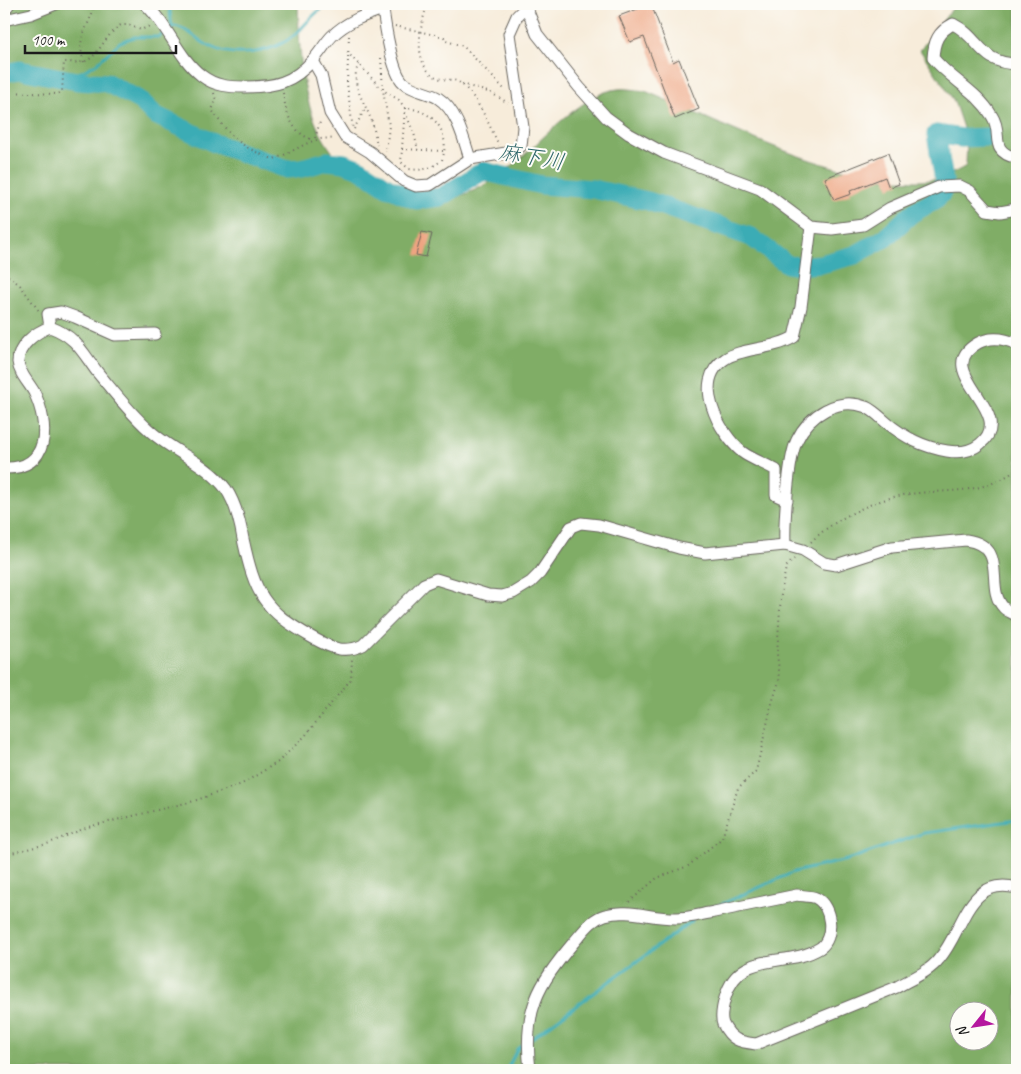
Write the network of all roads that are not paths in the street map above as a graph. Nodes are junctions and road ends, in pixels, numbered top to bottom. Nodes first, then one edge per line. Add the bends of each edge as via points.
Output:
1 (9, 4) edge
2 (56, 4) edge
3 (145, 4) edge
4 (383, 6) edge
5 (526, 6) edge
6 (4, 11) edge
7 (4, 20) edge
8 (313, 61) junction
9 (1017, 64) edge
10 (1017, 158) edge
11 (470, 159) junction
12 (1017, 209) edge
13 (811, 227) junction
14 (50, 327) junction
15 (155, 334) dead end
16 (1017, 344) edge
17 (4, 468) edge
18 (787, 500) junction
19 (785, 545) junction
20 (1017, 616) edge
21 (1017, 888) edge
22 (530, 1070) edge

1 - 6 street
2 - 7 street
3 - 8 street via 191,66 213,83 231,87 268,87 281,84
4 - 8 street via 333,36
4 - 11 street via 392,62 403,82 440,99 447,107 459,127
5 - 11 street via 517,16 509,34 523,136 521,146 512,152
5 - 13 street via 537,34 606,117 664,153 760,189
8 - 11 street via 321,75 328,107 345,137 353,136 404,181 416,186 430,185
9 - 10 street via 1000,63 990,57 953,24 936,39 933,58 977,96 995,120 1000,150 1006,156
12 - 13 street via 986,210 970,191 960,186 939,187 890,208 863,224 832,229
13 - 18 street via 802,307 794,337 785,343 725,358 710,381 710,397 716,417 729,440 744,454 776,470 776,495
14 - 15 street via 48,314 61,312 115,335
14 - 17 street via 22,348 18,361 35,393 42,418 44,437 40,453 31,462 16,468
14 - 19 street via 66,333 82,349 98,373 148,429 176,452 195,460 224,487 237,510 252,577 265,604 292,626 340,650 352,650 363,645 424,584 436,579 488,595 513,593 540,573 571,527 581,523 705,552
16 - 18 street via 991,337 965,354 963,373 988,412 988,433 981,443 962,452 932,449 913,442 867,407 845,403 813,417 797,440
18 - 19 street
19 - 20 street via 802,550 824,563 836,565 892,547 976,541 989,552 993,561 999,601 1004,609
21 - 22 street via 987,889 975,897 940,958 918,975 897,987 756,1044 739,1042 729,1034 722,1020 729,984 752,965 804,955 822,947 830,924 826,908 816,898 797,895 678,918 618,912 594,921 538,990 528,1039

